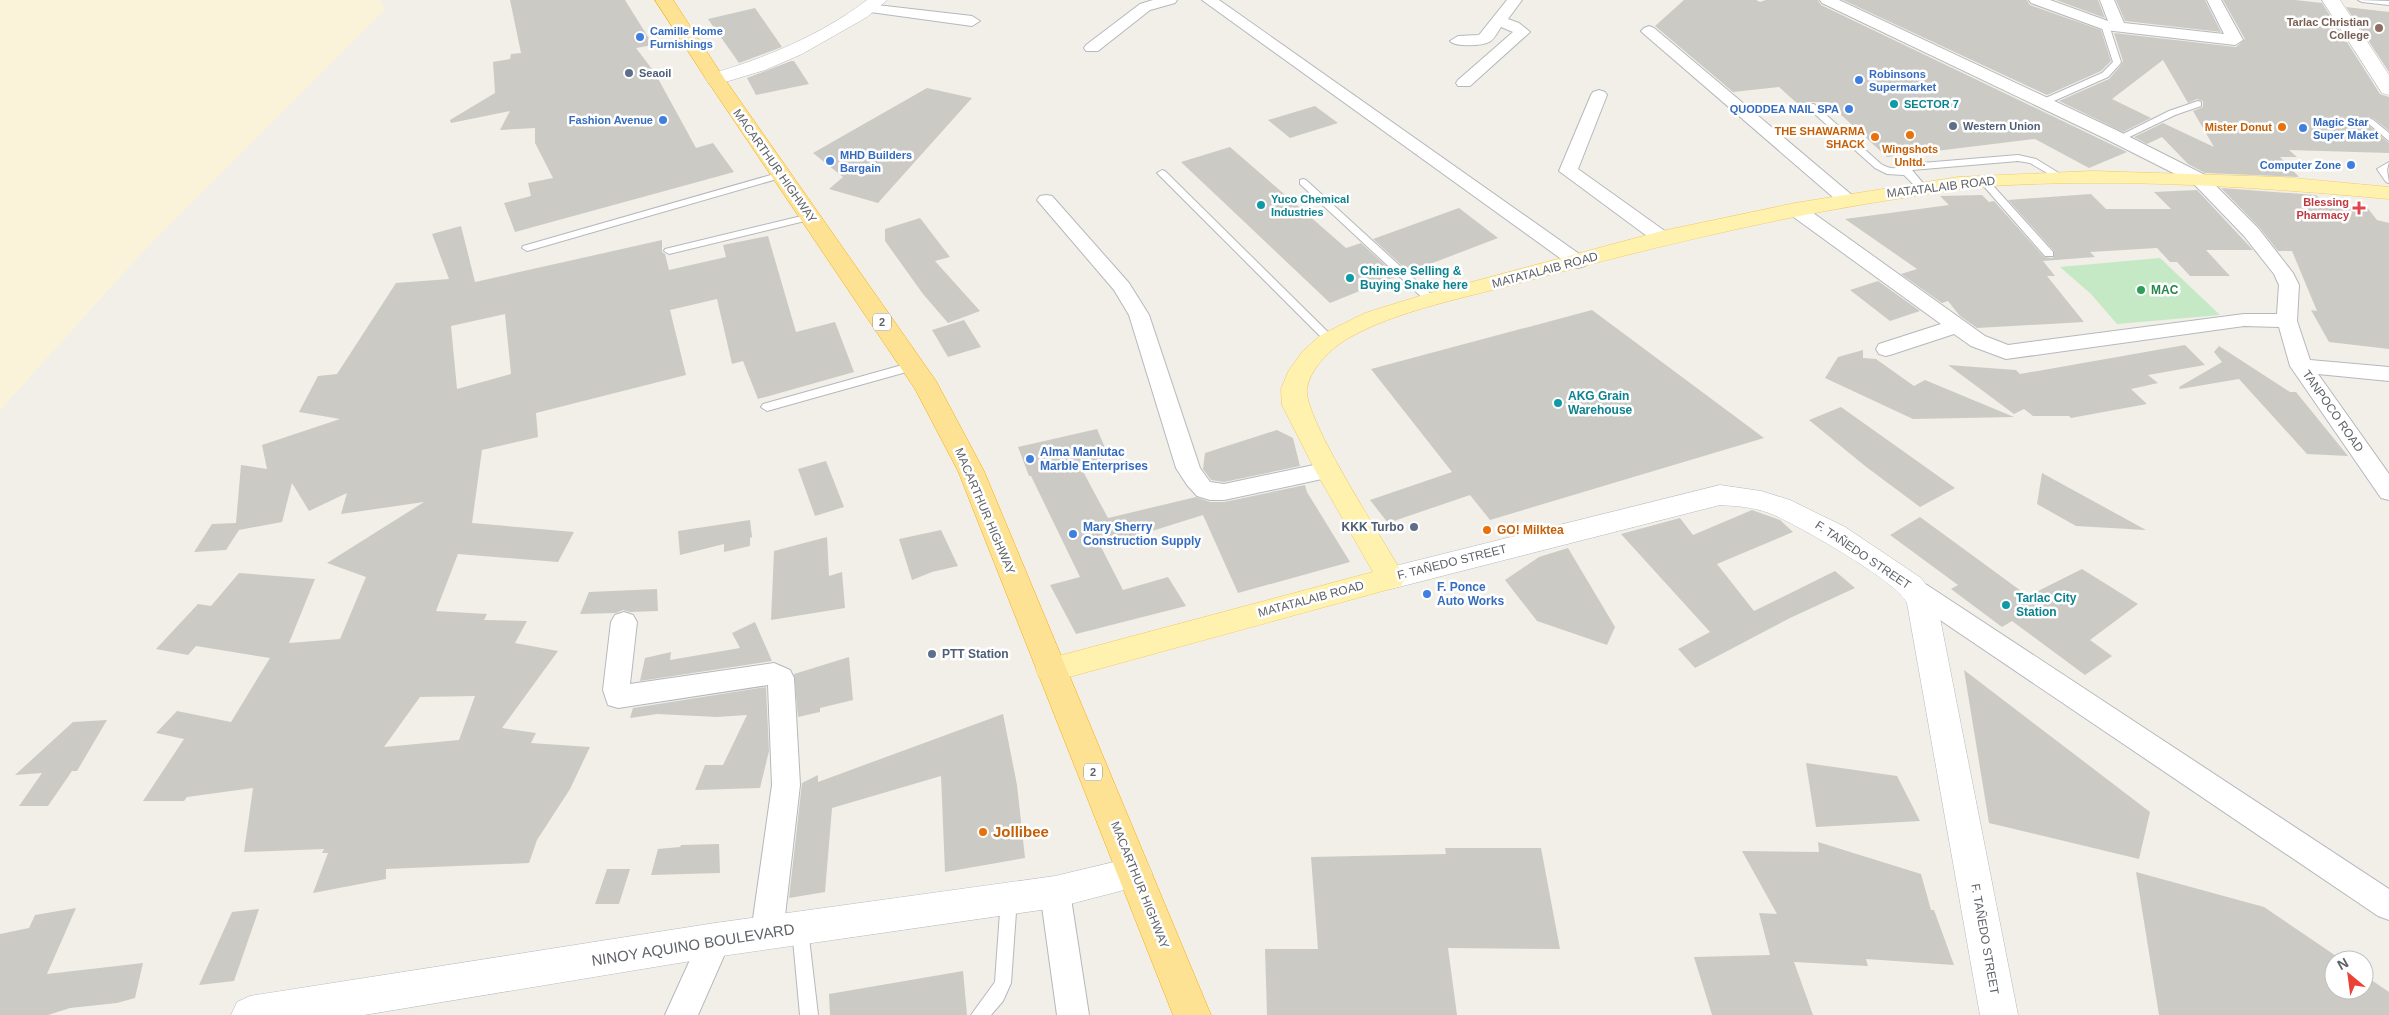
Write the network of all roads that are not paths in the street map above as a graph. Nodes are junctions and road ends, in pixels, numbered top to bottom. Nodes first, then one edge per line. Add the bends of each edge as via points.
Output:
1 (664, 0) edge
2 (1170, 0) edge
3 (1209, 0) edge
4 (1515, 0) edge
5 (1827, 0) edge
6 (2036, 0) edge
7 (2107, 0) edge
8 (2214, 0) edge
9 (2331, 0) edge
10 (2362, 0) edge
11 (2389, 3) edge
12 (873, 4) edge
13 (972, 21) dead end
14 (1498, 21) junction
15 (2111, 26) junction
16 (1648, 31) dead end
17 (1458, 41) dead end
18 (1092, 48) dead end
19 (715, 79) junction
20 (1464, 84) dead end
21 (2389, 89) edge
22 (1599, 94) dead end
23 (2044, 102) junction
24 (2198, 104) dead end
25 (1811, 106) dead end
26 (2372, 122) dead end
27 (2120, 138) junction
28 (2389, 138) edge
29 (2389, 165) edge
30 (1162, 173) dead end
31 (781, 175) junction
32 (2062, 178) junction
33 (2199, 179) junction
34 (1914, 180) junction
35 (2389, 180) edge
36 (1984, 181) junction
37 (1303, 182) dead end
38 (2389, 194) edge
39 (1046, 200) dead end
40 (1847, 200) junction
41 (1795, 210) junction
42 (810, 217) junction
43 (1662, 238) junction
44 (527, 248) dead end
45 (669, 251) dead end
46 (2050, 254) dead end
47 (1578, 262) junction
48 (1431, 300) junction
49 (2287, 321) junction
50 (1957, 326) junction
51 (1330, 340) junction
52 (1886, 349) dead end
53 (913, 366) junction
54 (2301, 366) junction
55 (2389, 374) edge
56 (767, 407) dead end
57 (1328, 470) junction
58 (2389, 492) edge
59 (1391, 578) junction
60 (1918, 592) junction
61 (624, 622) dead end
62 (1051, 670) junction
63 (1135, 873) junction
64 (1055, 892) junction
65 (1009, 898) junction
66 (2389, 906) edge
67 (783, 931) junction
68 (715, 940) junction
69 (250, 1015) edge
70 (681, 1015) edge
71 (809, 1015) edge
72 (980, 1015) edge
73 (1073, 1015) edge
74 (1192, 1015) edge
75 (1999, 1015) edge

1 - 19 highway, MACARTHUR HIGHWAY / 2
2 - 18 street via 1145,7
3 - 47 street
4 - 14 street
5 - 23 street, TANPOCO ROAD
6 - 15 street
7 - 15 street
8 - 15 street via 2235,40
9 - 21 main road
10 - 11 lane
12 - 13 street
12 - 19 main road via 778,59
14 - 17 street via 1484,39
14 - 20 street via 1522,32
15 - 23 lane via 2117,62 2105,75
16 - 40 street
19 - 31 highway, MACARTHUR HIGHWAY / 2
22 - 43 street via 1568,171
23 - 27 street, TANPOCO ROAD
24 - 27 lane via 2172,112
25 - 34 lane via 1878,166
26 - 28 lane
27 - 33 street, TANPOCO ROAD
29 - 35 lane via 2382,169
30 - 51 lane
31 - 42 highway, MACARTHUR HIGHWAY / 2
31 - 44 lane
32 - 33 main road, MATATALAIB ROAD
32 - 34 lane via 2033,161 2018,158 1906,169
32 - 36 main road, MATATALAIB ROAD
33 - 38 main road, MATATALAIB ROAD via 2282,183
33 - 49 street, TANPOCO ROAD via 2251,232 2283,273 2289,285
34 - 36 main road, MATATALAIB ROAD
34 - 40 main road, MATATALAIB ROAD
36 - 46 lane
37 - 48 lane
39 - 57 street via 1122,287 1139,315 1188,468 1198,486 1211,493 1224,492
40 - 41 main road, MATATALAIB ROAD
41 - 43 main road, MATATALAIB ROAD
41 - 50 street
42 - 45 lane
42 - 53 highway, MACARTHUR HIGHWAY / 2
43 - 47 main road, MATATALAIB ROAD
47 - 48 main road, MATATALAIB ROAD
48 - 51 main road, MATATALAIB ROAD via 1373,318
49 - 50 street via 2244,320 2006,352 1978,341
49 - 54 street, TANPOCO ROAD
50 - 52 street
51 - 57 main road, MATATALAIB ROAD via 1300,372 1294,389 1295,405
53 - 56 lane
53 - 62 highway, MACARTHUR HIGHWAY / 2 via 971,471
54 - 55 street
54 - 58 street, TANPOCO ROAD
57 - 59 main road, MATATALAIB ROAD
59 - 60 main road, F. TAÑEDO STREET via 1720,495 1734,495 1766,500 1809,519
59 - 62 main road, MATATALAIB ROAD
60 - 66 street
60 - 75 main road, F. TAÑEDO STREET
61 - 67 street via 616,690 618,697 752,676 774,674 781,678 786,750
62 - 63 highway, MACARTHUR HIGHWAY / 2
63 - 64 main road, NINOY AQUINO BOULEVARD
63 - 74 highway, MACARTHUR HIGHWAY / 2
64 - 65 main road, NINOY AQUINO BOULEVARD
64 - 73 street
65 - 67 main road, NINOY AQUINO BOULEVARD
65 - 72 lane via 1003,983
67 - 68 main road, NINOY AQUINO BOULEVARD
67 - 71 lane
68 - 69 main road, NINOY AQUINO BOULEVARD
68 - 70 street

